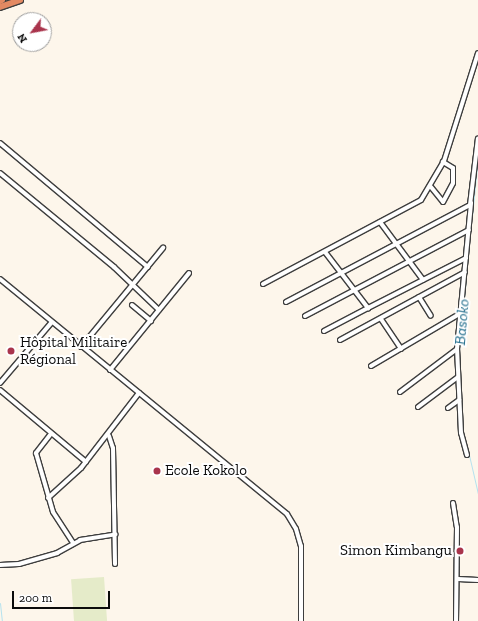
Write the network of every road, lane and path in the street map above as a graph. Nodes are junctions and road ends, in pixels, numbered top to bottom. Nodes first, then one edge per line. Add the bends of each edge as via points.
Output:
1 (20, 0) edge
2 (0, 7) edge
3 (478, 53) edge
4 (478, 138) edge
5 (0, 143) edge
6 (443, 162) junction
7 (0, 173) edge
8 (431, 187) junction
9 (471, 203) junction
10 (380, 222) junction
11 (468, 230) junction
12 (395, 243) junction
13 (163, 248) dead end
14 (325, 252) junction
15 (466, 258) junction
16 (409, 261) junction
17 (148, 267) junction
18 (340, 272) junction
19 (465, 272) junction
20 (189, 273) dead end
21 (0, 279) edge
22 (423, 280) junction
23 (263, 284) dead end
24 (132, 286) junction
25 (355, 291) junction
26 (419, 297) junction
27 (286, 302) dead end
28 (132, 305) dead end
29 (368, 308) junction
30 (159, 310) junction
31 (461, 313) junction
32 (305, 316) dead end
33 (432, 316) dead end
34 (381, 319) junction
35 (151, 321) junction
36 (51, 323) junction
37 (324, 331) dead end
38 (340, 340) dead end
39 (81, 347) junction
40 (401, 349) junction
41 (457, 349) junction
42 (371, 366) dead end
43 (110, 370) junction
44 (458, 377) junction
45 (0, 383) edge
46 (0, 390) edge
47 (400, 392) dead end
48 (140, 394) junction
49 (459, 400) junction
50 (418, 407) dead end
51 (448, 408) dead end
52 (50, 434) junction
53 (109, 436) junction
54 (467, 455) dead end
55 (86, 462) junction
56 (48, 498) junction
57 (453, 503) dead end
58 (116, 534) junction
59 (73, 543) junction
60 (116, 564) dead end
61 (0, 565) edge
62 (458, 579) junction
63 (478, 580) edge
64 (301, 621) edge
65 (456, 621) edge

1 - 2 highway
3 - 6 street
4 - 9 street
5 - 17 street
6 - 8 street
6 - 8 street via 453,168 452,183 443,202
7 - 24 street via 114,266
8 - 10 street via 421,200
9 - 11 street
9 - 12 street
10 - 12 street
10 - 14 street
11 - 15 street
11 - 16 street
12 - 16 street
12 - 18 street
13 - 17 street
14 - 18 street
14 - 23 street
15 - 19 street
15 - 22 street
16 - 22 street
16 - 25 street
17 - 24 street
18 - 25 street
18 - 27 street
19 - 26 street
19 - 31 street
20 - 30 street
21 - 36 street
22 - 29 street
24 - 30 street
24 - 39 street
25 - 29 street
25 - 32 street
26 - 33 street
26 - 34 street
28 - 35 street
29 - 37 street
30 - 35 street
31 - 40 street
31 - 41 street
34 - 38 street
34 - 40 street
35 - 43 street
36 - 39 street
36 - 45 street
39 - 43 street
40 - 42 street
41 - 44 street
41 - 47 street
43 - 48 street
44 - 49 street
44 - 50 street
46 - 52 street
48 - 53 street
48 - 64 street via 279,507 292,521 301,546
49 - 51 street
49 - 54 street
52 - 55 street
52 - 56 street via 36,453
53 - 55 street
53 - 58 street via 113,448
55 - 56 street
56 - 59 street
57 - 62 street
58 - 59 street
58 - 60 street
59 - 61 street via 57,553 19,564
62 - 63 street
62 - 65 street

